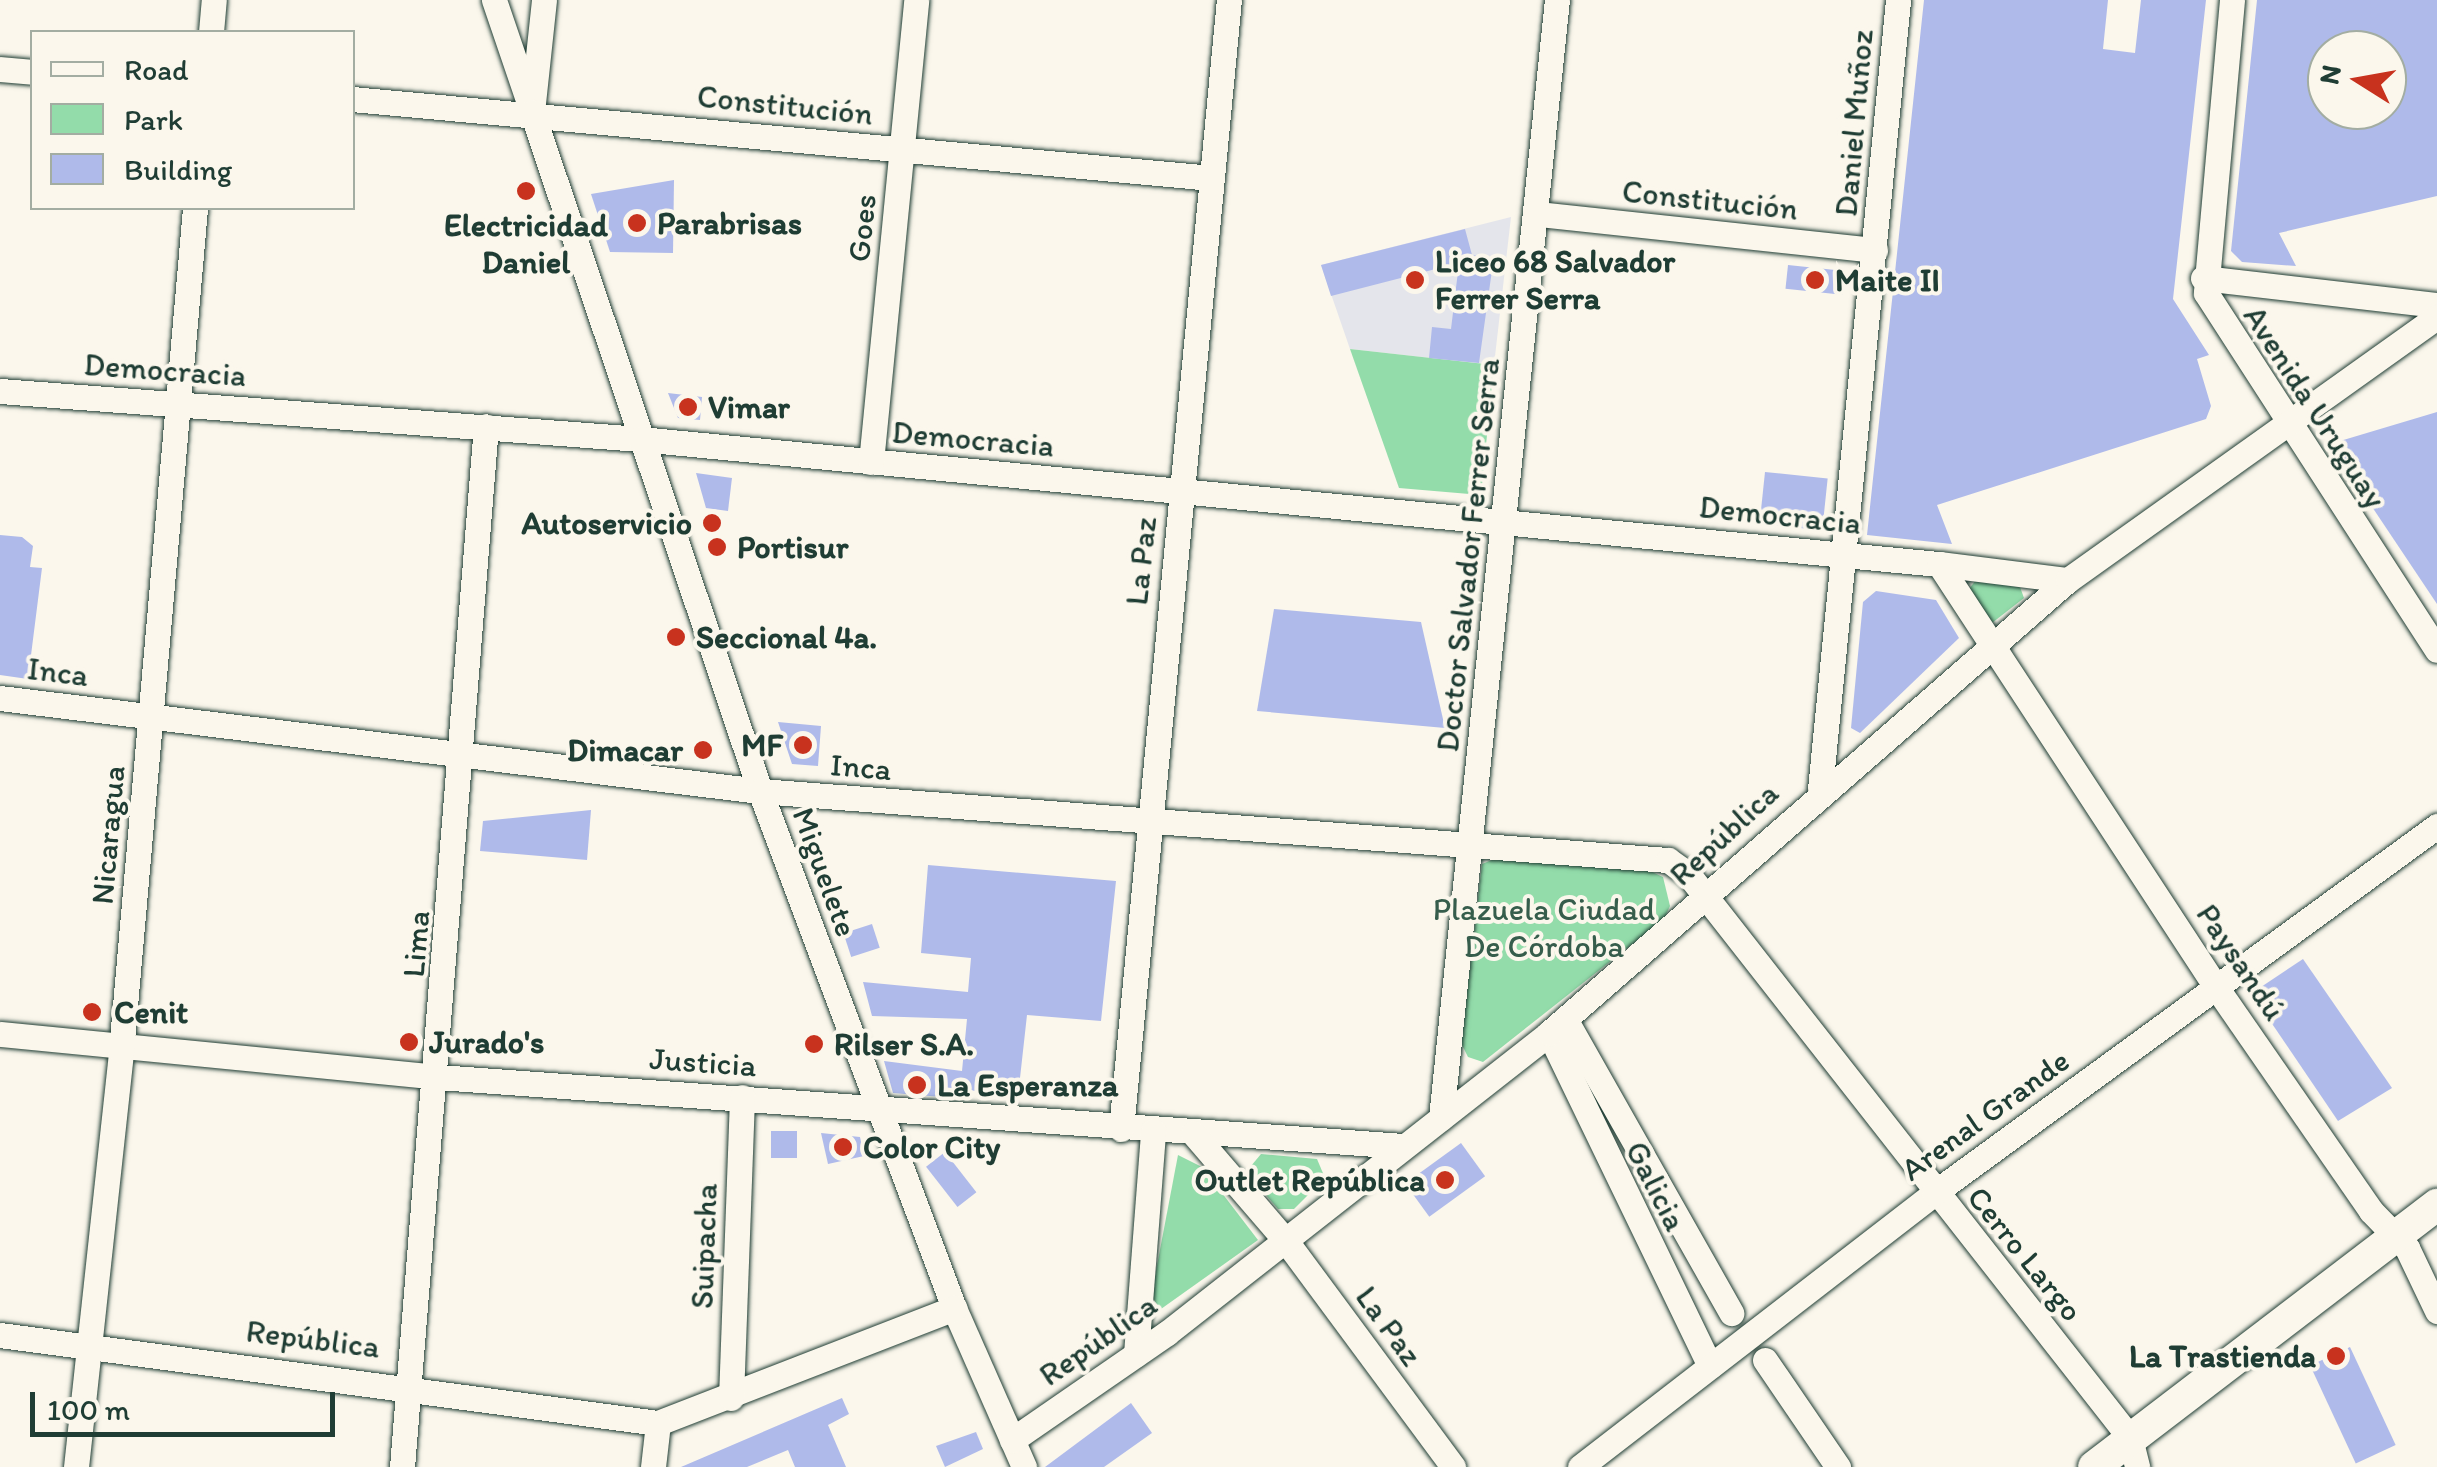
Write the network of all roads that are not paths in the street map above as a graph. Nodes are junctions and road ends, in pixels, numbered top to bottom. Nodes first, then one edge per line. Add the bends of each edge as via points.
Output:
1 (214, 0) edge
2 (494, 0) edge
3 (544, 0) edge
4 (916, 0) edge
5 (1229, 0) edge
6 (1558, 0) edge
7 (1898, 0) edge
8 (2232, 0) edge
9 (211, 30) edge
10 (0, 69) edge
11 (30, 72) edge
12 (355, 99) edge
13 (532, 112) junction
14 (902, 150) junction
15 (1211, 178) junction
16 (195, 210) edge
17 (1538, 214) junction
18 (1875, 250) junction
19 (2203, 278) junction
20 (2437, 305) edge
21 (2437, 318) edge
22 (0, 391) edge
23 (177, 404) junction
24 (2285, 424) junction
25 (486, 426) junction
26 (640, 439) junction
27 (871, 462) junction
28 (1181, 492) junction
29 (1504, 522) junction
30 (1842, 553) junction
31 (1939, 564) junction
32 (2068, 580) junction
33 (1992, 646) junction
34 (2437, 650) edge
35 (0, 698) edge
36 (151, 716) junction
37 (464, 758) junction
38 (1820, 789) junction
39 (760, 791) junction
40 (1148, 824) junction
41 (2437, 826) edge
42 (1468, 843) junction
43 (1705, 897) junction
44 (2216, 987) junction
45 (1557, 1026) junction
46 (0, 1034) edge
47 (121, 1051) junction
48 (438, 1077) junction
49 (742, 1097) junction
50 (876, 1108) junction
51 (1440, 1118) junction
52 (1121, 1129) junction
53 (1153, 1131) junction
54 (1193, 1133) junction
55 (1404, 1146) junction
56 (1934, 1192) junction
57 (2437, 1205) edge
58 (2398, 1234) junction
59 (1286, 1242) junction
60 (954, 1308) junction
61 (2437, 1311) edge
62 (1731, 1312) dead end
63 (0, 1335) edge
64 (88, 1344) junction
65 (1136, 1354) junction
66 (1765, 1360) dead end
67 (1710, 1366) junction
68 (408, 1384) junction
69 (731, 1398) junction
70 (658, 1423) junction
71 (1012, 1440) junction
72 (2134, 1453) edge
73 (76, 1467) edge
74 (402, 1467) edge
75 (654, 1467) edge
76 (1024, 1467) edge
77 (1453, 1467) edge
78 (1580, 1467) edge
79 (1838, 1467) edge
80 (2094, 1467) edge

1 - 9 street
2 - 13 street
3 - 13 street, Miguelete
4 - 14 street, Goes
5 - 15 street, La Paz
6 - 17 street, Doctor Salvador Ferrer Serra
7 - 18 street, Daniel Muñoz
8 - 19 street, Avenida Uruguay
10 - 11 street
12 - 13 street, Constitución
13 - 14 street, Constitución
13 - 26 street, Miguelete
14 - 15 street, Constitución
14 - 27 street, Goes
15 - 28 street, La Paz
16 - 23 street, Nicaragua
17 - 18 street, Constitución
17 - 29 street, Doctor Salvador Ferrer Serra
18 - 30 street, Daniel Muñoz
19 - 20 street
19 - 24 street, Avenida Uruguay via 2219,324
21 - 24 street, República
22 - 23 street, Democracia
23 - 25 street, Democracia
23 - 36 street, Nicaragua
24 - 32 street, República
24 - 34 street, Avenida Uruguay
25 - 26 street, Democracia
25 - 37 street, Lima
26 - 27 street, Democracia
26 - 39 street, Miguelete
27 - 28 street, Democracia
28 - 29 street, Democracia
28 - 40 street, La Paz
29 - 30 street, Democracia
29 - 42 street, Doctor Salvador Ferrer Serra
30 - 31 street, Democracia
30 - 38 street, Daniel Muñoz
31 - 32 street, Democracia
31 - 33 street
32 - 33 street, República
33 - 38 street, República
33 - 44 street, Paysandú
35 - 36 street, Inca
36 - 37 street, Inca
36 - 47 street, Nicaragua
37 - 39 street, Inca
37 - 48 street, Lima
38 - 43 street, República
39 - 40 street, Inca
39 - 50 street, Miguelete
40 - 42 street, Inca
40 - 52 street, La Paz
41 - 44 street, Arenal Grande
42 - 43 street, Inca via 1668,860
42 - 51 street, Doctor Salvador Ferrer Serra
43 - 45 street, República
43 - 56 street, Cerro Largo
44 - 56 street, Arenal Grande
44 - 58 street, Paysandú via 2371,1211
45 - 51 street, República
45 - 62 street, Galicia
45 - 67 street, Galicia
46 - 47 street, Justicia
47 - 48 street, Justicia
47 - 64 street, Nicaragua
48 - 49 street, Justicia
48 - 68 street, Lima
49 - 50 street, Justicia
49 - 69 street, Suipacha
50 - 52 street, Justicia
50 - 60 street, Miguelete
51 - 55 street, República
52 - 53 street, Justicia
53 - 54 street, Justicia
53 - 65 street
54 - 55 street, Justicia
54 - 59 street, La Paz
55 - 59 street, República
56 - 67 street, Arenal Grande
56 - 72 street, Cerro Largo
57 - 58 main road
58 - 61 street, Paysandú
58 - 72 main road
59 - 65 street, República
59 - 77 street, La Paz
60 - 69 street, República
60 - 71 street, Miguelete
63 - 64 street, República
64 - 68 street, República
64 - 73 street, Nicaragua
65 - 71 street, República
66 - 79 street
67 - 78 street, Arenal Grande
68 - 70 street, República
68 - 74 street, Lima
69 - 70 street, República
70 - 75 street
71 - 76 street, Miguelete
72 - 80 main road

